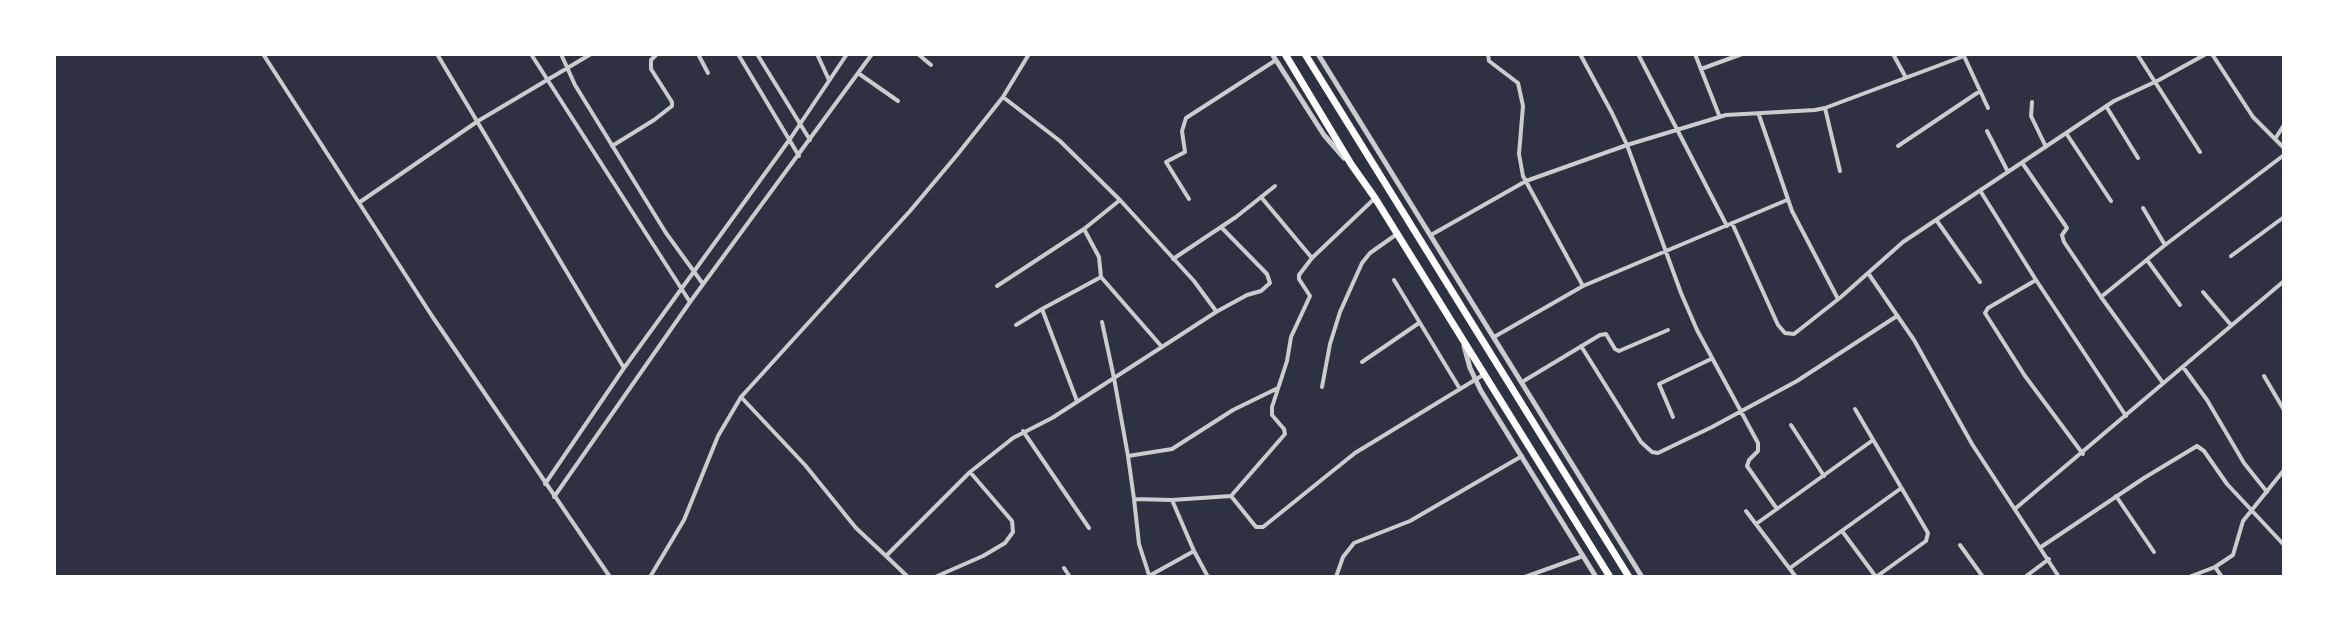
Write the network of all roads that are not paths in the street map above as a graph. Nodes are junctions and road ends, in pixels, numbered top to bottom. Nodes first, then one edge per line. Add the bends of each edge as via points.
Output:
1 (263, 54) edge
2 (437, 54) edge
3 (531, 54) edge
4 (561, 54) edge
5 (591, 54) edge
6 (657, 54) edge
7 (698, 54) edge
8 (738, 54) edge
9 (757, 54) edge
10 (817, 54) edge
11 (847, 54) edge
12 (872, 54) edge
13 (918, 54) edge
14 (1029, 54) edge
15 (1272, 54) edge
16 (1285, 54) edge
17 (1305, 54) edge
18 (1318, 54) edge
19 (1488, 54) edge
20 (1580, 54) edge
21 (1638, 54) edge
22 (1695, 54) edge
23 (1742, 54) edge
24 (1893, 54) edge
25 (2137, 54) edge
26 (2206, 54) edge
27 (2212, 54) edge
28 (1964, 55) edge
29 (1276, 60) junction
30 (931, 65) dead end
31 (568, 68) junction
32 (1701, 69) junction
33 (708, 73) dead end
34 (858, 73) junction
35 (1905, 76) junction
36 (547, 80) junction
37 (829, 80) junction
38 (2155, 82) junction
39 (1980, 91) junction
40 (1003, 97) junction
41 (898, 101) dead end
42 (2032, 102) dead end
43 (2106, 106) junction
44 (1825, 108) junction
45 (1988, 108) dead end
46 (1759, 114) junction
47 (1719, 116) junction
48 (478, 121) junction
49 (800, 123) junction
50 (2284, 125) edge
51 (1676, 129) junction
52 (1987, 131) dead end
53 (2066, 133) junction
54 (790, 139) junction
55 (2275, 139) junction
56 (810, 140) junction
57 (1627, 145) junction
58 (612, 146) junction
59 (1898, 146) dead end
60 (2046, 147) junction
61 (2284, 148) edge
62 (2200, 152) dead end
63 (2284, 155) edge
64 (799, 156) junction
65 (2138, 158) dead end
66 (2022, 163) junction
67 (1351, 164) junction
68 (1840, 171) dead end
69 (2009, 173) junction
70 (1526, 181) junction
71 (1275, 186) dead end
72 (1981, 192) junction
73 (1261, 197) junction
74 (1375, 198) junction
75 (1189, 199) dead end
76 (1120, 200) junction
77 (1787, 200) junction
78 (2111, 201) dead end
79 (360, 202) junction
80 (2143, 208) dead end
81 (2284, 217) edge
82 (1937, 221) junction
83 (1730, 224) junction
84 (1221, 227) junction
85 (1084, 229) junction
86 (1397, 234) junction
87 (1431, 235) junction
88 (2165, 245) junction
89 (1666, 251) junction
90 (2231, 256) dead end
91 (1312, 258) junction
92 (1173, 259) junction
93 (2147, 260) junction
94 (694, 272) junction
95 (1868, 273) junction
96 (1101, 277) junction
97 (1394, 280) dead end
98 (2036, 280) junction
99 (2284, 281) edge
100 (1980, 282) dead end
101 (703, 284) junction
102 (997, 286) dead end
103 (1583, 286) junction
104 (681, 289) junction
105 (2203, 292) dead end
106 (2101, 297) junction
107 (1838, 299) junction
108 (690, 302) junction
109 (2180, 305) dead end
110 (1042, 309) junction
111 (1216, 312) junction
112 (1897, 316) junction
113 (1102, 322) dead end
114 (1419, 323) junction
115 (1016, 325) dead end
116 (2231, 325) junction
117 (1668, 330) dead end
118 (1494, 337) junction
119 (1581, 346) junction
120 (1162, 347) junction
121 (1711, 359) junction
122 (1362, 362) dead end
123 (2183, 367) junction
124 (624, 368) junction
125 (2264, 376) dead end
126 (1479, 377) junction
127 (1114, 378) junction
128 (1521, 382) junction
129 (2163, 383) junction
130 (1322, 387) dead end
131 (1278, 388) junction
132 (1460, 389) junction
133 (741, 397) junction
134 (1077, 401) junction
135 (1855, 409) dead end
136 (2284, 410) edge
137 (1741, 412) junction
138 (2126, 416) junction
139 (1673, 417) dead end
140 (1791, 425) dead end
141 (1023, 431) junction
142 (1873, 440) junction
143 (2083, 454) junction
144 (1128, 456) junction
145 (1522, 456) junction
146 (2284, 470) edge
147 (970, 472) junction
148 (1824, 476) junction
149 (545, 484) junction
150 (1900, 489) junction
151 (2267, 492) junction
152 (1231, 496) junction
153 (2116, 496) junction
154 (554, 497) junction
155 (1134, 499) junction
156 (1172, 500) junction
157 (2016, 508) junction
158 (1777, 509) junction
159 (1746, 511) dead end
160 (2251, 511) junction
161 (1756, 524) junction
162 (1089, 528) dead end
163 (1842, 530) junction
164 (1960, 545) dead end
165 (2284, 545) edge
166 (2041, 547) junction
167 (1194, 551) junction
168 (2154, 552) dead end
169 (886, 556) junction
170 (1583, 556) junction
171 (2049, 559) junction
172 (2215, 567) junction
173 (1064, 568) dead end
174 (1790, 568) junction
175 (1337, 574) edge
176 (1149, 576) edge
177 (610, 577) edge
178 (650, 577) edge
179 (908, 577) edge
180 (935, 577) edge
181 (1070, 577) edge
182 (1208, 577) edge
183 (1343, 577) edge
184 (1525, 577) edge
185 (1596, 577) edge
186 (1610, 577) edge
187 (1629, 577) edge
188 (1642, 577) edge
189 (1707, 577) edge
190 (1718, 577) edge
191 (1796, 577) edge
192 (1876, 577) edge
193 (1983, 577) edge
194 (2025, 577) edge
195 (2059, 577) edge
196 (2189, 577) edge
197 (2222, 577) edge

1 - 79 street
2 - 48 street
3 - 36 street
4 - 31 street
5 - 31 street
6 - 58 street via 651,69 672,106
7 - 33 street
8 - 54 street
9 - 49 street
10 - 37 street
11 - 37 street
12 - 34 street
13 - 30 street
14 - 40 street
15 - 29 street
16 - 67 highway
17 - 187 highway
18 - 87 street
19 - 70 street via 1489,61 1518,83 1523,106 1519,165
20 - 57 street
21 - 51 street
22 - 32 street
23 - 32 street
24 - 35 street
25 - 38 street
26 - 38 street
27 - 55 street via 2250,113
28 - 35 street
28 - 39 street
29 - 67 street via 1331,144
29 - 75 street via 1186,118 1185,152 1166,162
31 - 36 street
31 - 58 street
32 - 47 street
34 - 41 street
34 - 56 street
35 - 44 street
36 - 48 street
36 - 104 street
37 - 49 street
38 - 43 street
38 - 62 street
39 - 45 street
39 - 59 street
40 - 76 street via 1060,141
40 - 133 street via 910,211
42 - 60 street via 2031,116
43 - 53 street
43 - 65 street
44 - 46 street
44 - 68 street
46 - 47 street
46 - 77 street
47 - 51 street
48 - 79 street
48 - 124 street
49 - 54 street
49 - 56 street
50 - 55 street
51 - 57 street
51 - 83 street
52 - 69 street
53 - 60 street
53 - 78 street
54 - 64 street
54 - 94 street
55 - 61 street
56 - 64 street
57 - 70 street
57 - 89 street
58 - 94 street
60 - 66 street
63 - 88 street
64 - 101 street
66 - 69 street
66 - 106 street via 2067,228 2062,238
67 - 74 highway
69 - 72 street
70 - 87 street
70 - 103 street
71 - 73 street
72 - 82 street
72 - 98 street
73 - 84 street
73 - 91 street
74 - 86 highway
74 - 91 street
76 - 85 street
76 - 92 street
77 - 83 street
77 - 107 street
79 - 149 street
80 - 88 street
81 - 90 street
82 - 95 street
82 - 100 street
83 - 89 street
83 - 107 street via 1785,333 1799,331
84 - 92 street
84 - 111 street via 1270,283
85 - 96 street via 1099,257
85 - 102 street
86 - 126 highway
86 - 130 street via 1362,263 1340,312
87 - 118 street
88 - 93 street
89 - 103 street
89 - 121 street
91 - 131 street via 1299,275 1310,296 1291,337
92 - 111 street
93 - 106 street
93 - 109 street
94 - 101 street
94 - 104 street
95 - 107 street
95 - 112 street
96 - 110 street
96 - 120 street
97 - 114 street
98 - 138 street
98 - 143 street via 1985,313
99 - 116 street
101 - 108 street
103 - 118 street
104 - 108 street
104 - 124 street
105 - 116 street
106 - 129 street
108 - 154 street
110 - 115 street
110 - 134 street
111 - 120 street
112 - 137 street
112 - 157 street
113 - 127 street
114 - 122 street
114 - 132 street
116 - 123 street
117 - 119 street via 1619,351 1603,333
118 - 128 street
119 - 128 street
119 - 137 street via 1652,452 1664,451
120 - 127 street
121 - 137 street
121 - 139 street via 1659,384
123 - 129 street
123 - 151 street
124 - 149 street
125 - 136 street
126 - 132 street
126 - 145 street
126 - 186 highway
127 - 134 street
127 - 144 street
128 - 188 street
129 - 138 street
131 - 144 street via 1172,449
131 - 152 street via 1272,411 1285,434
132 - 152 street via 1355,453 1263,527 1256,527
133 - 169 street
133 - 178 street via 718,436 684,520
134 - 141 street
135 - 142 street
137 - 158 street via 1758,446 1747,466
138 - 143 street
140 - 148 street
141 - 147 street
141 - 162 street
142 - 148 street
142 - 150 street
143 - 157 street
144 - 155 street
145 - 170 street
145 - 175 street via 1410,521 1354,543
146 - 151 street
147 - 169 street
147 - 180 street via 1012,521 1013,532 983,556
148 - 158 street
149 - 154 street
150 - 163 street
150 - 192 street via 1928,537
151 - 160 street
152 - 156 street
153 - 160 street via 2197,446
153 - 166 street
153 - 168 street
154 - 177 street
155 - 156 street
155 - 176 street via 1136,531
156 - 167 street
157 - 166 street
158 - 161 street
159 - 161 street
160 - 165 street
160 - 172 street via 2233,555
161 - 174 street
163 - 174 street
163 - 192 street
164 - 193 street
166 - 171 street
167 - 176 street
167 - 182 street
169 - 179 street
170 - 184 street
170 - 185 street
171 - 194 street
171 - 195 street
172 - 196 street
172 - 197 street
173 - 181 street
174 - 191 street
175 - 183 street
189 - 190 street

